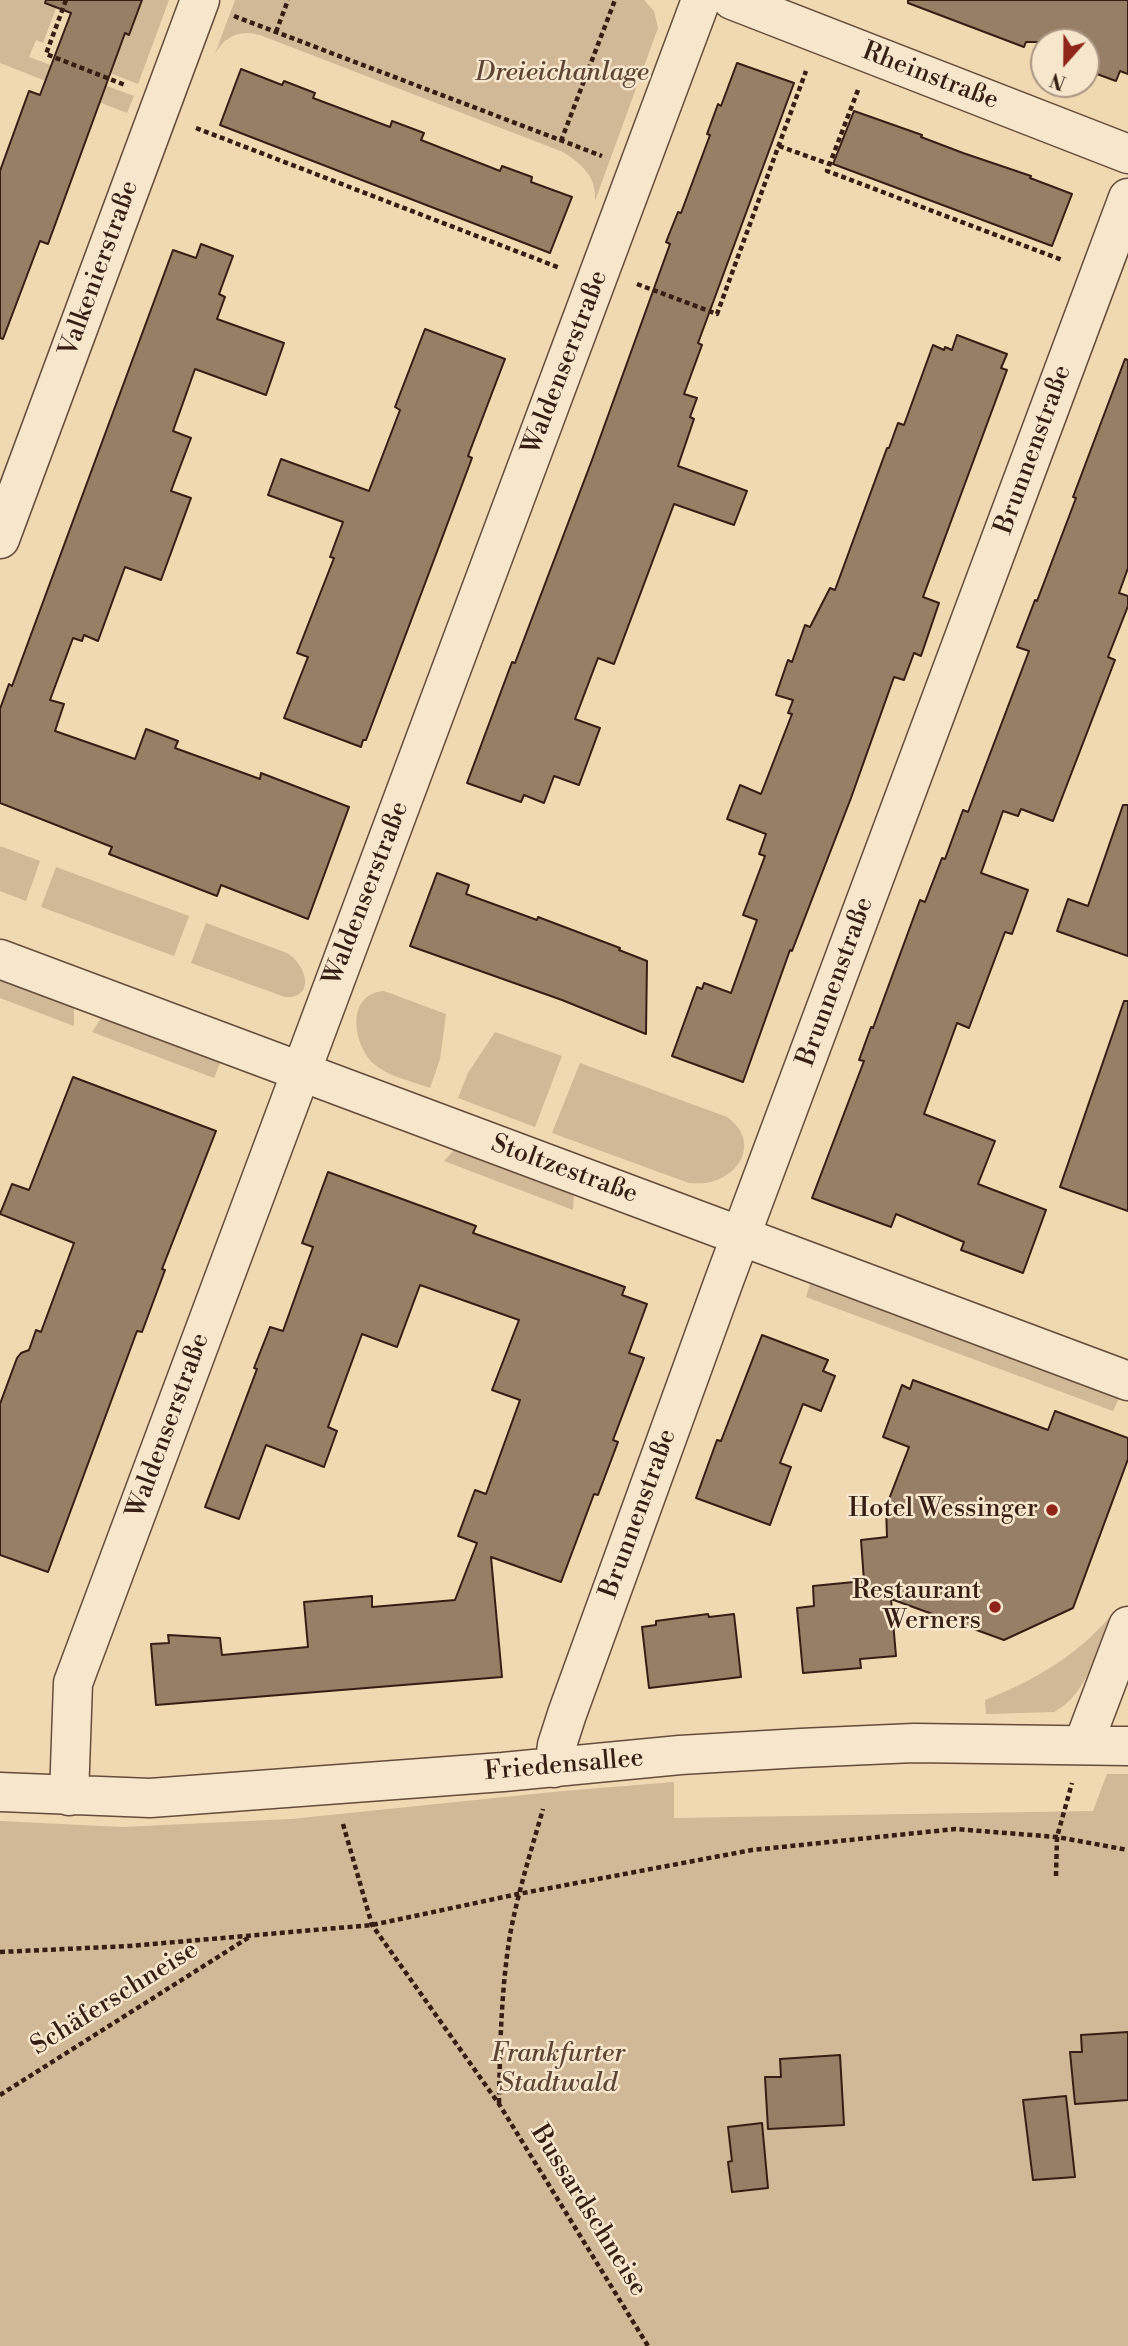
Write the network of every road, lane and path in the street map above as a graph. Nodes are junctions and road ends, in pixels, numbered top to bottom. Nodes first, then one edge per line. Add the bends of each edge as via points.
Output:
1 (66, 0) edge
2 (288, 0) edge
3 (615, 0) edge
4 (701, 0) edge
5 (732, 0) edge
6 (212, 6) edge
7 (276, 32) junction
8 (807, 69) dead end
9 (130, 87) dead end
10 (858, 89) dead end
11 (195, 128) dead end
12 (561, 141) junction
13 (779, 146) junction
14 (1128, 154) edge
15 (604, 157) dead end
16 (830, 164) junction
17 (1128, 198) edge
18 (1066, 262) dead end
19 (561, 268) dead end
20 (635, 284) dead end
21 (0, 539) edge
22 (0, 959) edge
23 (300, 1073) junction
24 (741, 1235) junction
25 (1128, 1381) edge
26 (1128, 1626) edge
27 (1083, 1745) junction
28 (1128, 1746) edge
29 (554, 1768) junction
30 (0, 1793) edge
31 (69, 1796) junction
32 (340, 1814) dead end
33 (1057, 1837) junction
34 (1128, 1850) edge
35 (1056, 1876) dead end
36 (518, 1894) junction
37 (372, 1925) junction
38 (251, 1935) junction
39 (0, 1952) edge
40 (0, 2095) edge
41 (499, 2104) junction
42 (648, 2346) edge

1 - 9 path via 46,54
2 - 7 path
3 - 12 path
4 - 23 street, Waldenserstraße
5 - 14 street, Rheinstraße
6 - 7 path
6 - 21 street, Valkenierstraße
7 - 12 path
8 - 13 path
10 - 16 path
11 - 19 path
12 - 15 path
13 - 16 path
13 - 20 path via 717,314
16 - 18 path via 827,171
17 - 24 street, Brunnenstraße
22 - 23 street, Stoltzestraße
23 - 24 street, Stoltzestraße
23 - 31 street, Waldenserstraße via 73,1683
24 - 25 street, Stoltzestraße
24 - 29 street, Brunnenstraße via 572,1701
26 - 27 street
27 - 28 street, Friedensallee
27 - 29 street, Friedensallee via 901,1743 680,1755
27 - 33 path
29 - 31 street, Friedensallee via 150,1798
29 - 36 path
30 - 31 street, Friedensallee
32 - 37 path, Bussardschneise
33 - 34 path
33 - 35 path
33 - 36 path via 955,1829 752,1850
36 - 37 path
36 - 41 path via 506,1978
37 - 38 path
37 - 41 path, Bussardschneise
38 - 39 path via 130,1947
38 - 40 path, Schäferschneise
41 - 42 path, Bussardschneise

